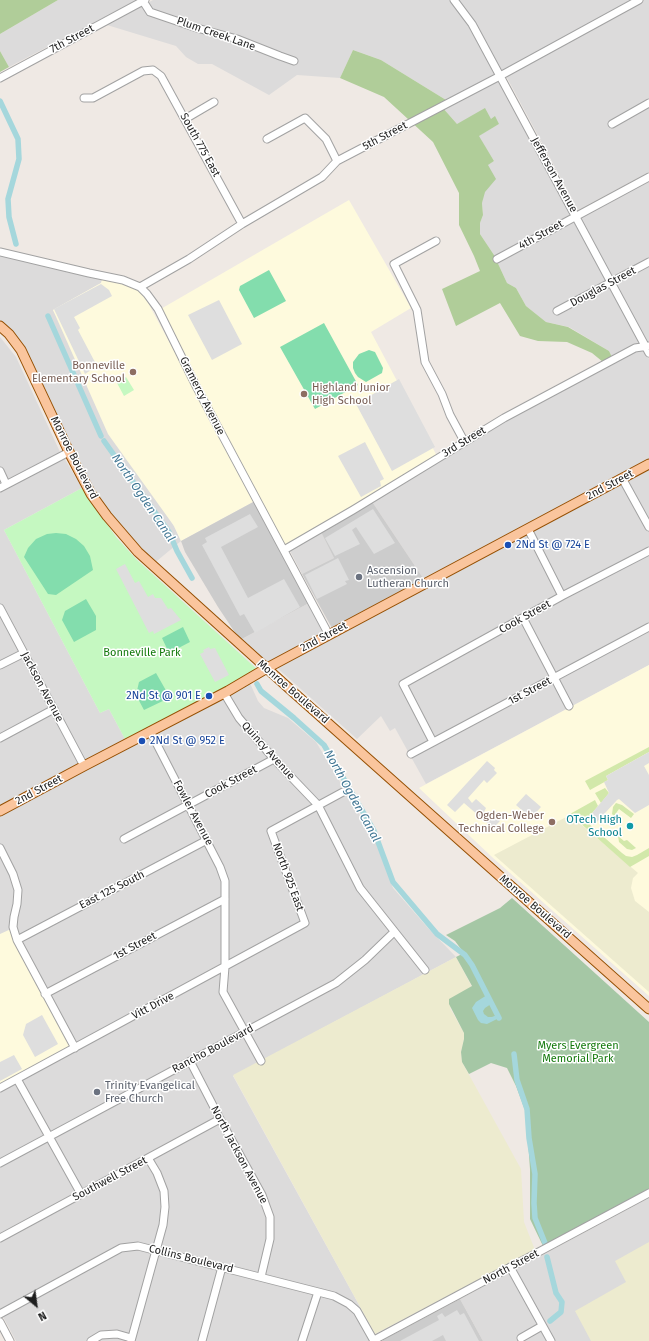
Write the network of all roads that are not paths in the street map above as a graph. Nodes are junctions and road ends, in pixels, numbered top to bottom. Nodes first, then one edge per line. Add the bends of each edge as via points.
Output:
1 (454, 0) edge
2 (639, 0) edge
3 (144, 1) edge
4 (294, 61) dead end
5 (500, 76) junction
6 (0, 78) edge
7 (84, 98) dead end
8 (214, 102) dead end
9 (649, 103) edge
10 (185, 119) junction
11 (612, 124) dead end
12 (267, 139) dead end
13 (337, 161) junction
14 (649, 177) edge
15 (576, 216) junction
16 (242, 224) junction
17 (436, 241) dead end
18 (0, 252) edge
19 (497, 259) dead end
20 (649, 262) edge
21 (612, 282) junction
22 (140, 286) junction
23 (557, 311) dead end
24 (0, 326) edge
25 (648, 349) edge
26 (464, 441) junction
27 (69, 452) junction
28 (649, 464) edge
29 (0, 470) edge
30 (622, 478) junction
31 (3, 486) edge
32 (649, 527) edge
33 (528, 529) junction
34 (284, 550) junction
35 (649, 551) edge
36 (562, 596) junction
37 (0, 608) edge
38 (523, 618) junction
39 (649, 627) edge
40 (329, 635) junction
41 (24, 653) junction
42 (0, 665) edge
43 (267, 668) junction
44 (554, 679) junction
45 (224, 693) junction
46 (570, 706) dead end
47 (54, 709) junction
48 (150, 731) junction
49 (0, 738) edge
50 (433, 742) junction
51 (411, 754) dead end
52 (274, 758) junction
53 (84, 766) junction
54 (343, 792) dead end
55 (188, 804) junction
56 (318, 805) junction
57 (0, 811) edge
58 (124, 839) dead end
59 (207, 840) junction
60 (0, 848) edge
61 (225, 899) junction
62 (305, 923) joint
63 (394, 932) junction
64 (16, 940) junction
65 (225, 967) junction
66 (424, 970) dead end
67 (45, 994) junction
68 (649, 1009) edge
69 (244, 1032) junction
70 (75, 1048) junction
71 (190, 1061) junction
72 (261, 1061) dead end
73 (17, 1079) junction
74 (0, 1088) edge
75 (220, 1119) junction
76 (49, 1136) junction
77 (148, 1158) junction
78 (0, 1163) edge
79 (649, 1193) edge
80 (81, 1194) junction
81 (0, 1238) edge
82 (156, 1250) junction
83 (222, 1267) junction
84 (510, 1267) junction
85 (261, 1277) junction
86 (318, 1292) junction
87 (0, 1314) edge
88 (0, 1322) edge
89 (542, 1326) junction
90 (521, 1338) dead end
91 (131, 1339) edge
92 (374, 1340) edge
93 (10, 1341) edge
94 (91, 1341) edge
95 (202, 1341) edge
96 (302, 1341) edge
97 (551, 1341) edge

1 - 5 street, Jefferson Avenue via 472,24
2 - 5 street, 5th Street
3 - 4 street, Plum Creek Lane via 150,12 237,39
3 - 6 street, 7th Street
5 - 13 street, 5th Street
5 - 15 street, Jefferson Avenue
7 - 10 street, South 775 East via 92,98 143,71 153,70 161,76
8 - 10 street
9 - 11 street
10 - 16 street, South 775 East
12 - 13 street via 305,118 326,139
13 - 16 street, 5th Street via 322,177
14 - 15 street, 4th Street
15 - 19 street, 4th Street
15 - 21 street, Jefferson Avenue
16 - 22 street, 5th Street via 189,259
17 - 26 street via 394,264 417,310 425,362
18 - 22 street via 109,276
20 - 21 street, Douglas Street
21 - 23 street, Douglas Street
21 - 25 street, Jefferson Avenue
22 - 34 street, Gramercy Avenue via 158,309 197,388
24 - 27 main road, Monroe Boulevard via 21,350
25 - 26 street, 3rd Street via 635,348
26 - 34 street, 3rd Street
27 - 31 street
27 - 43 main road, Monroe Boulevard via 94,498 138,552
28 - 30 main road, 2nd Street
29 - 31 street
30 - 32 street
30 - 33 main road, 2nd Street
33 - 36 street
33 - 40 main road, 2nd Street
34 - 40 street, Gramercy Avenue
35 - 36 street, Cook Street
36 - 38 street, Cook Street
37 - 41 street, Jackson Avenue
38 - 44 street
38 - 50 street, Cook Street via 403,684
39 - 44 street, 1st Street
40 - 43 main road, 2nd Street
41 - 42 street
41 - 47 street, Jackson Avenue
43 - 45 main road, 2nd Street
43 - 68 main road, Monroe Boulevard
44 - 46 street
44 - 50 street, 1st Street
45 - 48 main road, 2nd Street
45 - 52 street, Quincy Avenue via 238,718
47 - 49 street
47 - 53 street, Jackson Avenue
48 - 53 main road, 2nd Street
48 - 55 street, Fowler Avenue
50 - 51 street, 1st Street
52 - 55 street, Cook Street
52 - 56 street, Quincy Avenue
53 - 57 main road, 2nd Street
54 - 56 street
55 - 58 street, Cook Street
55 - 59 street, Fowler Avenue
56 - 62 street, North 925 East via 271,831
56 - 63 street, Quincy Avenue via 360,888
59 - 61 street, Fowler Avenue via 225,881
59 - 64 street, East 125 South
60 - 64 street via 18,890 13,927
61 - 65 street, Fowler Avenue
61 - 67 street, 1st Street
62 - 65 street, Vitt Drive
63 - 66 street, Quincy Avenue
63 - 69 street, Rancho Boulevard via 336,983
64 - 67 street
65 - 69 street, Fowler Avenue via 223,992
65 - 70 street, Vitt Drive
67 - 70 street
69 - 71 street, Rancho Boulevard
69 - 72 street, Fowler Avenue
70 - 73 street, Vitt Drive
71 - 75 street, North Jackson Avenue
71 - 76 street, Rancho Boulevard
73 - 74 street, Vitt Drive
73 - 76 street
75 - 77 street, Southwell Street
75 - 85 street, North Jackson Avenue via 262,1195 270,1217 270,1239
76 - 78 street, Rancho Boulevard
76 - 80 street
77 - 80 street, Southwell Street
77 - 82 street via 158,1173 164,1191 163,1225
79 - 84 street, North Street
80 - 81 street, Southwell Street
82 - 83 street, Collins Boulevard
82 - 87 street, Collins Boulevard via 138,1246 122,1248
82 - 91 street
83 - 85 street, Collins Boulevard
83 - 95 street
84 - 89 street
84 - 92 street, North Street
85 - 86 street, Collins Boulevard
86 - 92 street, Collins Boulevard via 350,1304
86 - 96 street
88 - 93 street
89 - 90 street
89 - 97 street
91 - 94 street via 117,1334 101,1335

